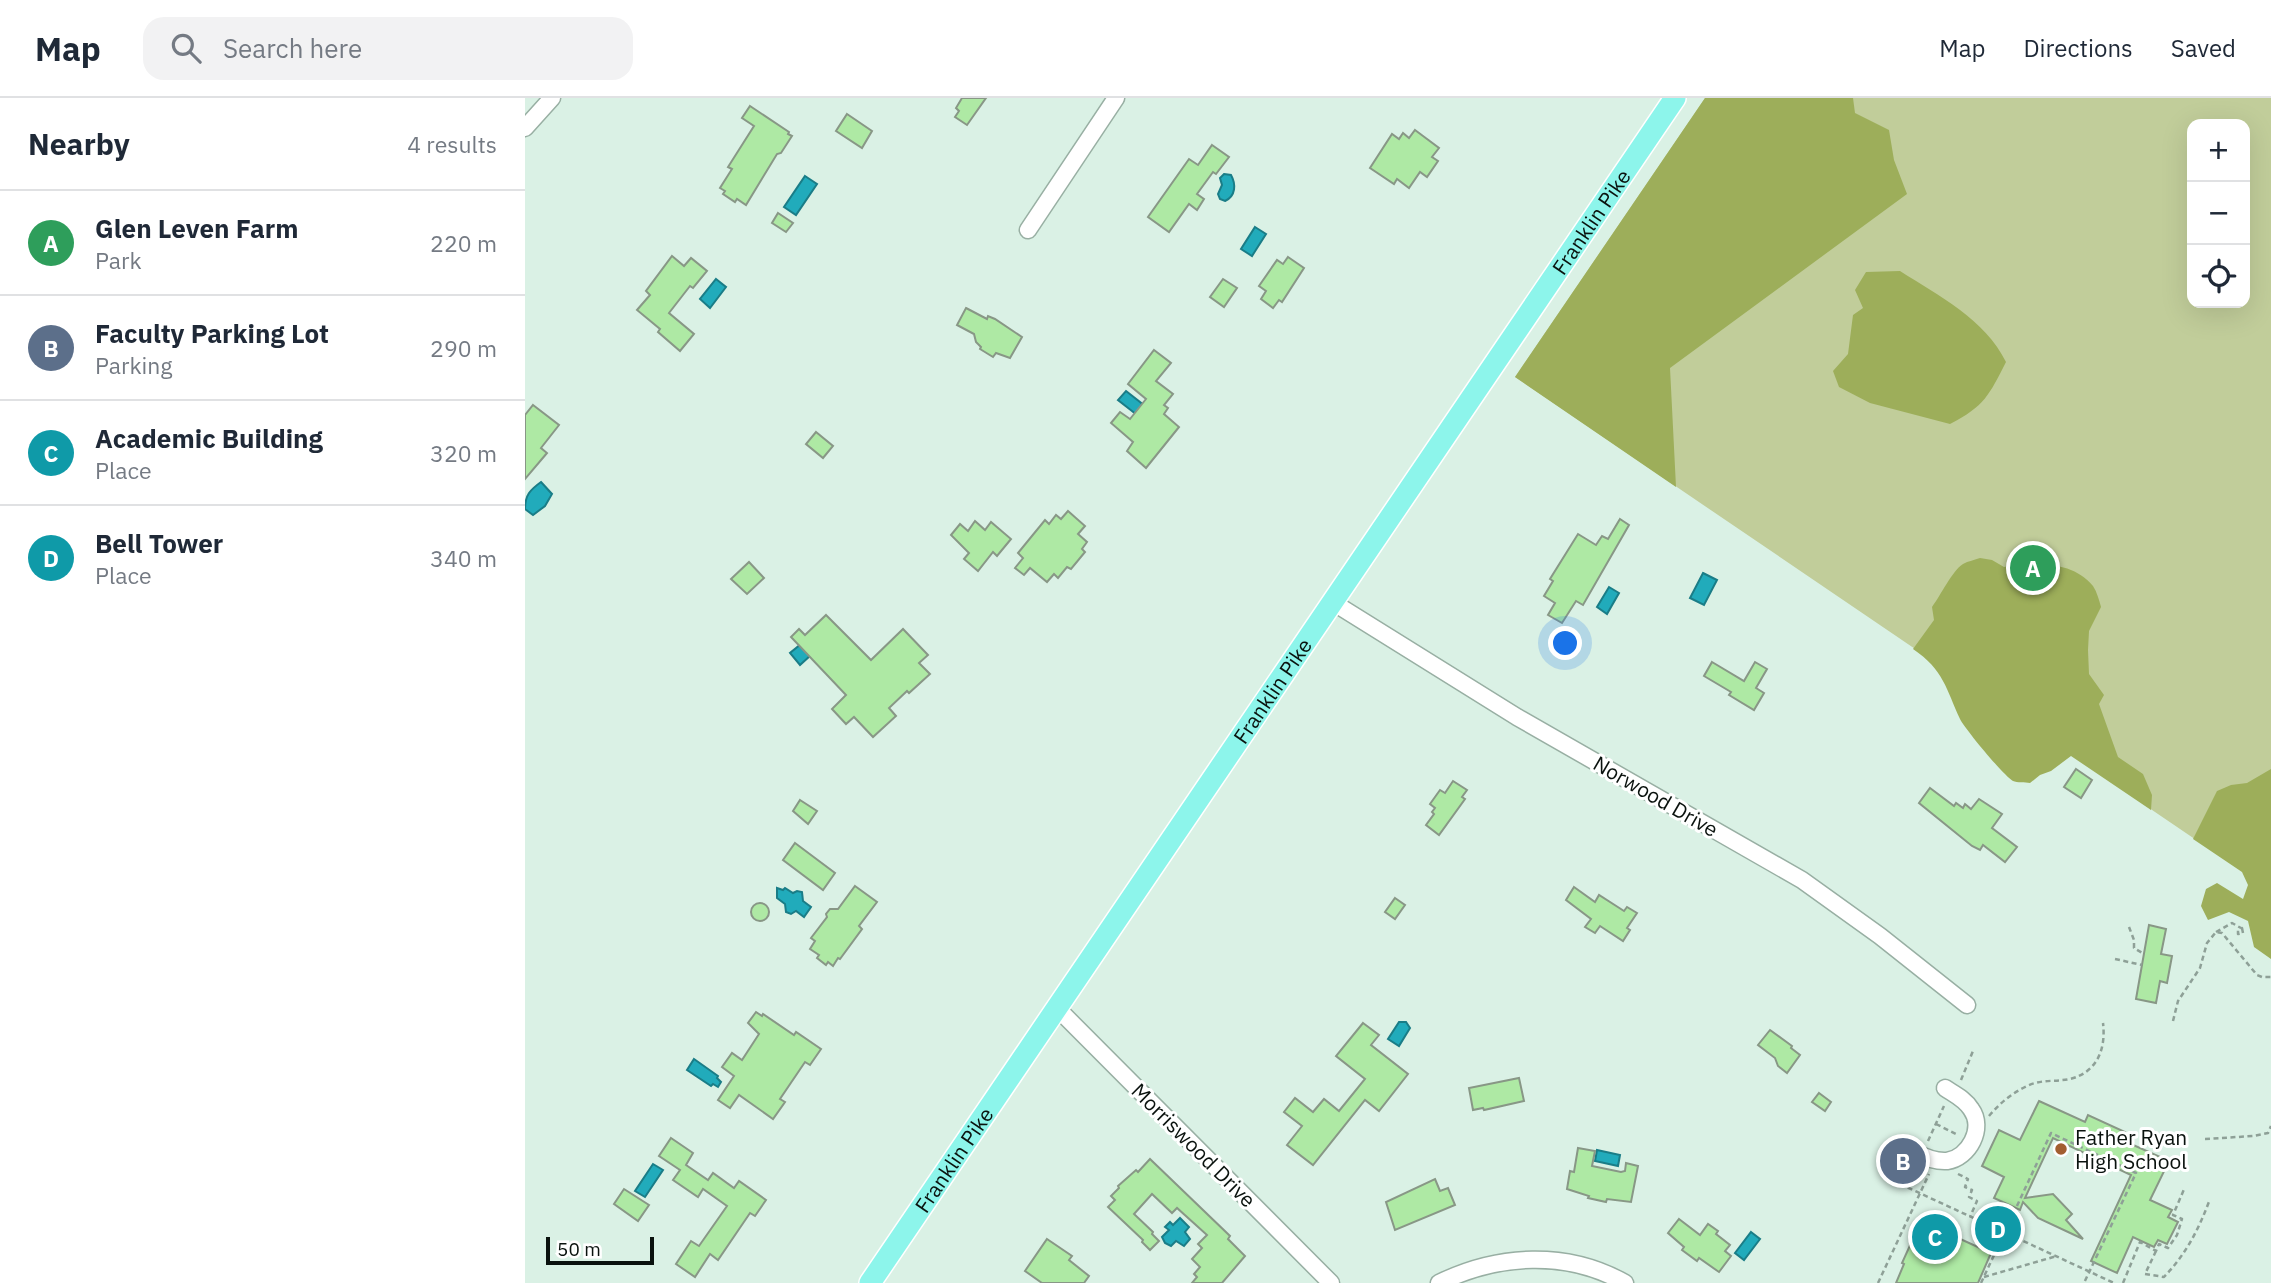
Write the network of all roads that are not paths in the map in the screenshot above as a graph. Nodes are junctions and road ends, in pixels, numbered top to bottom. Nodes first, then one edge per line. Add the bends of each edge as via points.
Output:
1 (552, 98) edge
2 (1116, 98) edge
3 (1675, 98) edge
4 (525, 128) edge
5 (1028, 230) dead end
6 (1334, 603) junction
7 (1967, 1005) dead end
8 (1056, 1007) junction
9 (1945, 1096) road end
10 (1920, 1148) road end
11 (870, 1283) edge
12 (1331, 1283) edge
13 (1439, 1283) edge
14 (1626, 1283) edge

1 - 4 street
2 - 5 street
3 - 6 main road, Franklin Pike
6 - 7 street, Norwood Drive via 1517,717 1806,883
6 - 8 main road, Franklin Pike
8 - 11 main road, Franklin Pike
8 - 12 street, Morriswood Drive
9 - 10 street via 1961,1098 1974,1112 1972,1141 1951,1160 1933,1160
13 - 14 street via 1489,1264 1545,1259 1587,1266

